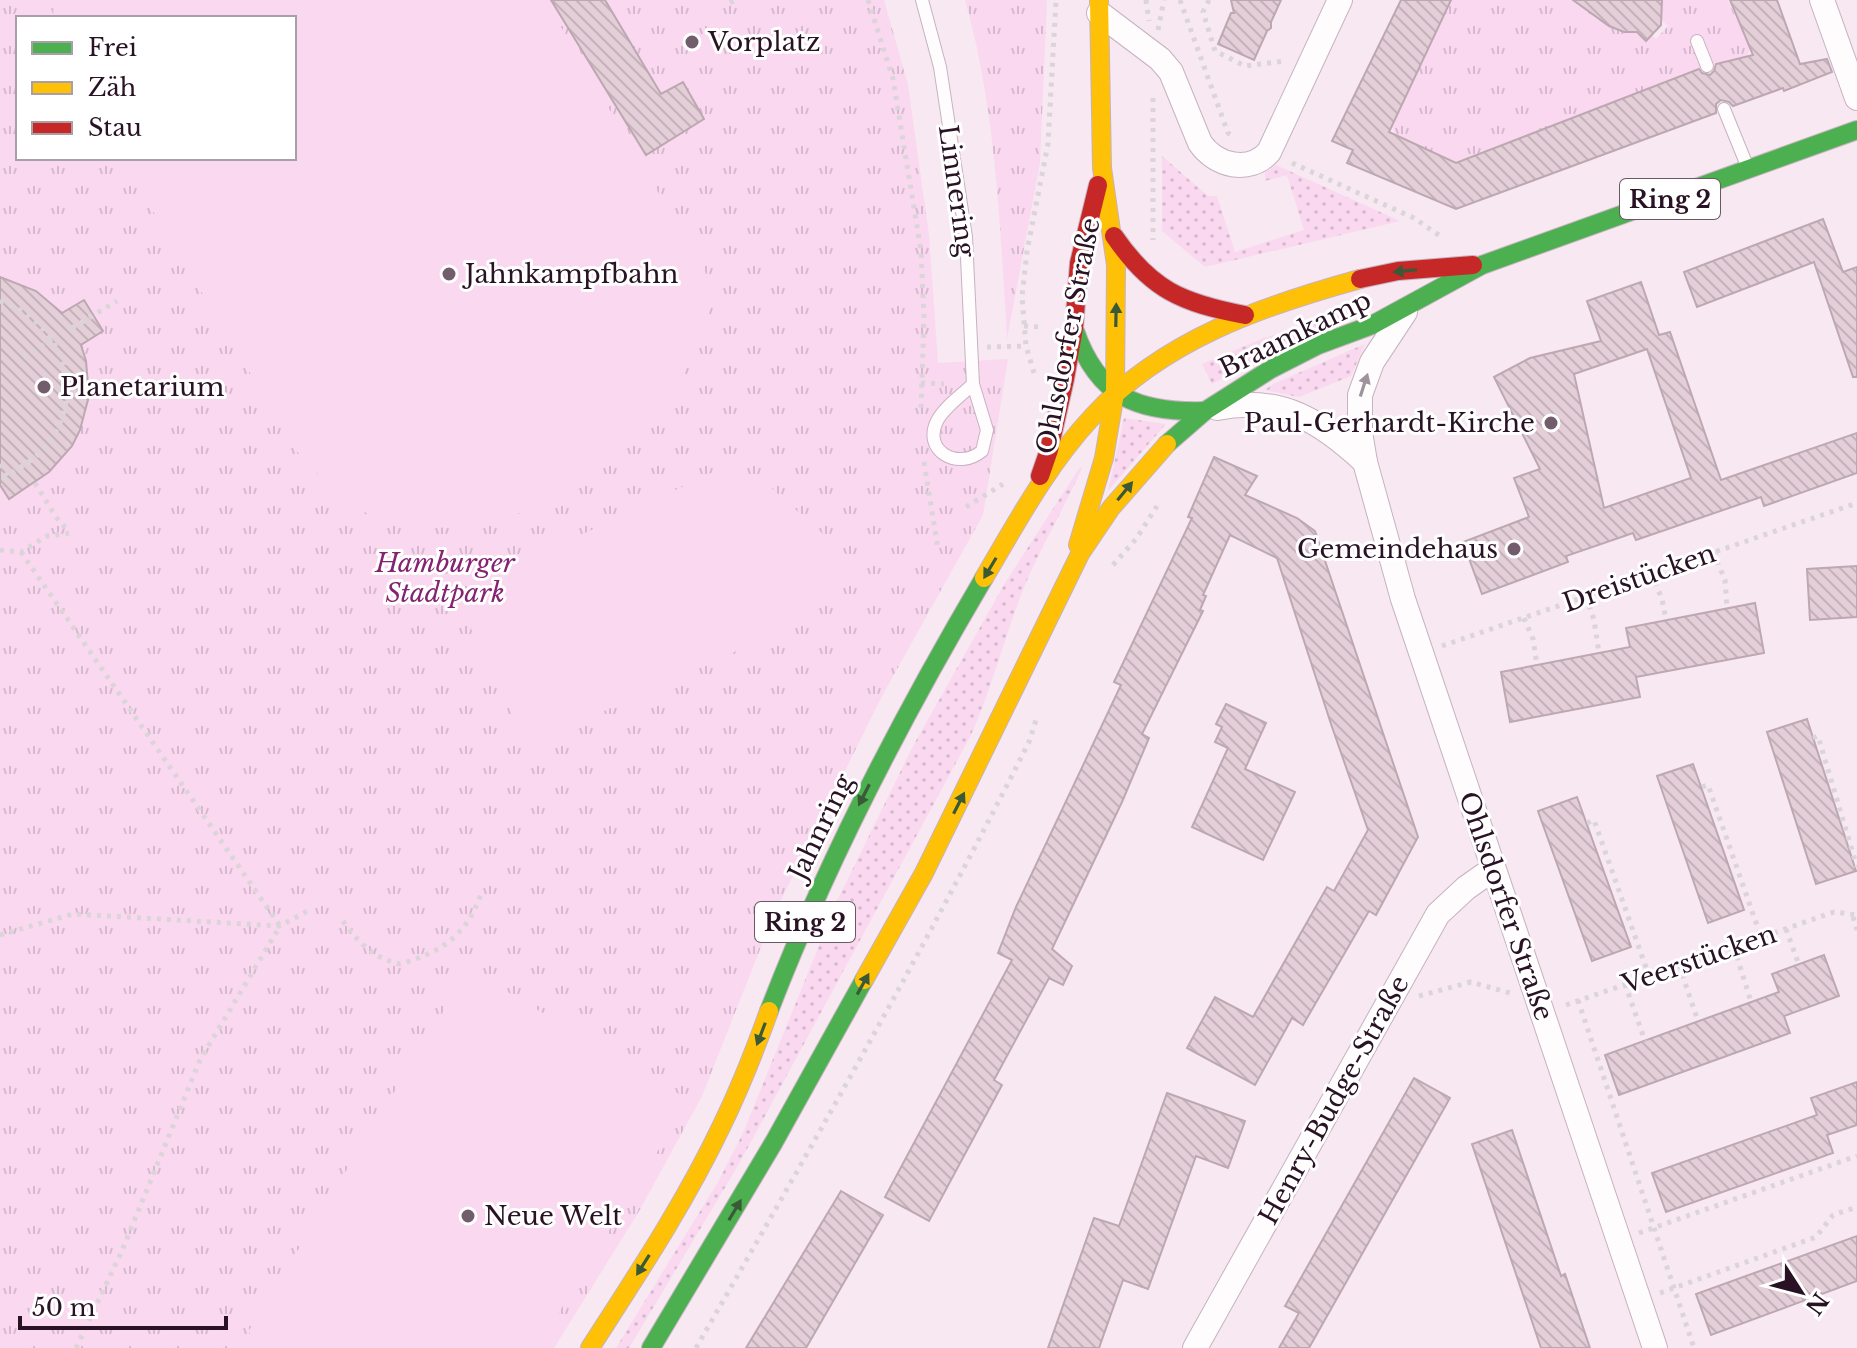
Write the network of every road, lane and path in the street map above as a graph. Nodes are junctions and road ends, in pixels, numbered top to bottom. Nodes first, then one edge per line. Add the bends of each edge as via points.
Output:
1 (868, 0) edge
2 (922, 0) edge
3 (1056, 0) edge
4 (1164, 0) edge
5 (1180, 0) edge
6 (1209, 0) edge
7 (1340, 0) edge
8 (1822, 0) edge
9 (1099, 6) edge
10 (1156, 33) dead end
11 (1697, 41) dead end
12 (1312, 58) junction
13 (1707, 66) dead end
14 (1152, 84) dead end
15 (1857, 98) edge
16 (1724, 109) dead end
17 (1857, 130) edge
18 (1241, 139) dead end
19 (1284, 159) dead end
20 (1102, 168) junction
21 (1749, 171) junction
22 (1112, 234) junction
23 (1448, 241) dead end
24 (1153, 246) dead end
25 (1482, 265) junction
26 (0, 301) edge
27 (117, 301) dead end
28 (1409, 306) junction
29 (1245, 315) junction
30 (1024, 326) junction
31 (1040, 327) dead end
32 (72, 328) dead end
33 (1074, 328) junction
34 (52, 339) junction
35 (1026, 346) junction
36 (972, 347) junction
37 (24, 358) dead end
38 (1034, 380) dead end
39 (973, 384) junction
40 (1115, 393) junction
41 (1205, 411) junction
42 (921, 412) dead end
43 (923, 456) dead end
44 (1365, 462) junction
45 (0, 464) edge
46 (7, 476) junction
47 (0, 480) edge
48 (35, 483) dead end
49 (1004, 484) dead end
50 (1030, 501) junction
51 (1857, 503) edge
52 (966, 507) dead end
53 (938, 549) dead end
54 (0, 550) edge
55 (21, 552) junction
56 (1713, 552) junction
57 (1651, 573) junction
58 (1066, 579) junction
59 (1586, 596) junction
60 (1727, 608) dead end
61 (1524, 618) junction
62 (1666, 620) dead end
63 (1421, 653) junction
64 (1599, 653) dead end
65 (1537, 665) dead end
66 (1813, 738) dead end
67 (1702, 787) dead end
68 (1587, 823) dead end
69 (1857, 867) edge
70 (1493, 869) junction
71 (1611, 870) junction
72 (1604, 873) dead end
73 (481, 894) dead end
74 (309, 910) dead end
75 (1855, 916) edge
76 (343, 921) dead end
77 (280, 926) junction
78 (1786, 929) junction
79 (1857, 930) edge
80 (0, 935) edge
81 (1761, 937) junction
82 (1734, 947) junction
83 (1679, 965) junction
84 (1799, 965) dead end
85 (1649, 976) junction
86 (1625, 984) junction
87 (1578, 1000) junction
88 (1751, 1002) dead end
89 (1388, 1004) junction
90 (1540, 1007) junction
91 (1698, 1021) dead end
92 (1645, 1041) dead end
93 (1857, 1156) edge
94 (1857, 1207) edge
95 (1654, 1228) junction
96 (1618, 1241) junction
97 (1674, 1288) junction
98 (1639, 1300) junction
99 (76, 1348) edge
100 (590, 1348) edge
101 (651, 1348) edge
102 (1195, 1348) edge
103 (1655, 1348) edge
104 (1694, 1348) edge

1 - 42 path via 893,79 921,251
2 - 36 lane, Linnering via 940,67 964,222
3 - 30 path via 1048,144 1027,251
4 - 10 path
5 - 18 path via 1228,133
6 - 12 path via 1203,12 1215,51 1245,66
7 - 12 street
8 - 15 street
9 - 12 street via 1171,72 1200,143 1227,163 1250,165 1269,152
9 - 20 main road, Ohlsdorfer Straße
11 - 13 lane
14 - 24 path
16 - 21 lane
17 - 21 main road, Braamkamp / Ring 2
19 - 23 path via 1414,218
20 - 22 main road, Ohlsdorfer Straße
20 - 33 main road, Ohlsdorfer Straße via 1079,263
21 - 25 main road, Braamkamp / Ring 2
22 - 29 main road via 1130,261 1161,290
40 -> 22 main road, Ohlsdorfer Straße
25 - 28 main road, Braamkamp / Ring 2
25 -> 29 main road, Braamkamp / Ring 2 via 1370,276
26 - 34 path via 26,312
27 - 32 path
28 - 41 main road, Braamkamp / Ring 2 via 1271,369
44 -> 28 street, Ohlsdorfer Straße via 1360,395 1372,362
29 - 40 main road, Braamkamp / Ring 2 via 1174,352
30 - 31 path
30 - 35 path
33 - 40 main road via 1091,370
33 - 50 main road, Ohlsdorfer Straße via 1055,427
34 - 37 path
34 - 46 path via 67,376 64,413 41,453
35 - 36 path
35 - 38 path
36 - 39 lane, Linnering
39 - 39 lane, Linnering via 935,425 936,445 956,460 977,455 987,438
40 - 41 main road via 1151,409
40 - 50 main road, Jahnring / Ring 2 via 1072,439
40 - 58 main road, Ohlsdorfer Straße via 1095,493
41 - 44 street via 1238,405 1291,411 1321,425
58 -> 41 main road, Braamkamp / Ring 2 via 1129,486
43 - 53 path
44 - 63 street, Ohlsdorfer Straße
45 - 46 path
46 - 47 path
48 - 55 path via 70,533 47,536
49 - 52 path
50 -> 100 main road, Jahnring / Ring 2 via 905,716 846,830 704,1161
51 - 56 path, Dreistücken
54 - 55 path
55 - 77 path
56 - 57 path, Dreistücken
56 - 60 path via 1725,580
57 - 59 path, Dreistücken
57 - 62 path
101 -> 58 main road, Braamkamp / Ring 2 via 743,1197 924,873
59 - 61 path, Dreistücken
59 - 64 path
61 - 63 path, Dreistücken
61 - 65 path
63 - 70 street, Ohlsdorfer Straße
66 - 69 path via 1818,736
67 - 81 path via 1708,785
68 - 71 path via 1594,820
70 - 89 street, Henry-Budge-Straße via 1438,914
70 - 90 street, Ohlsdorfer Straße
71 - 72 path
71 - 85 path
73 - 76 path via 454,938 400,964 376,956
74 - 77 path
75 - 78 path, Veerstücken via 1834,912
75 - 79 path
77 - 80 path via 73,914
77 - 99 path via 200,1060
78 - 81 path, Veerstücken
78 - 84 path
81 - 82 path, Veerstücken
82 - 83 path, Veerstücken
82 - 88 path
83 - 85 path, Veerstücken
83 - 91 path
85 - 86 path, Veerstücken
86 - 87 path, Veerstücken
86 - 92 path
87 - 90 path, Veerstücken
87 - 95 path
89 - 90 path via 1471,982
89 - 102 street, Henry-Budge-Straße
90 - 96 street, Ohlsdorfer Straße
93 - 95 path
94 - 97 path via 1833,1215 1816,1237
95 - 96 path
95 - 97 path
96 - 98 street, Ohlsdorfer Straße
97 - 98 path
97 - 104 path
98 - 103 street, Ohlsdorfer Straße

